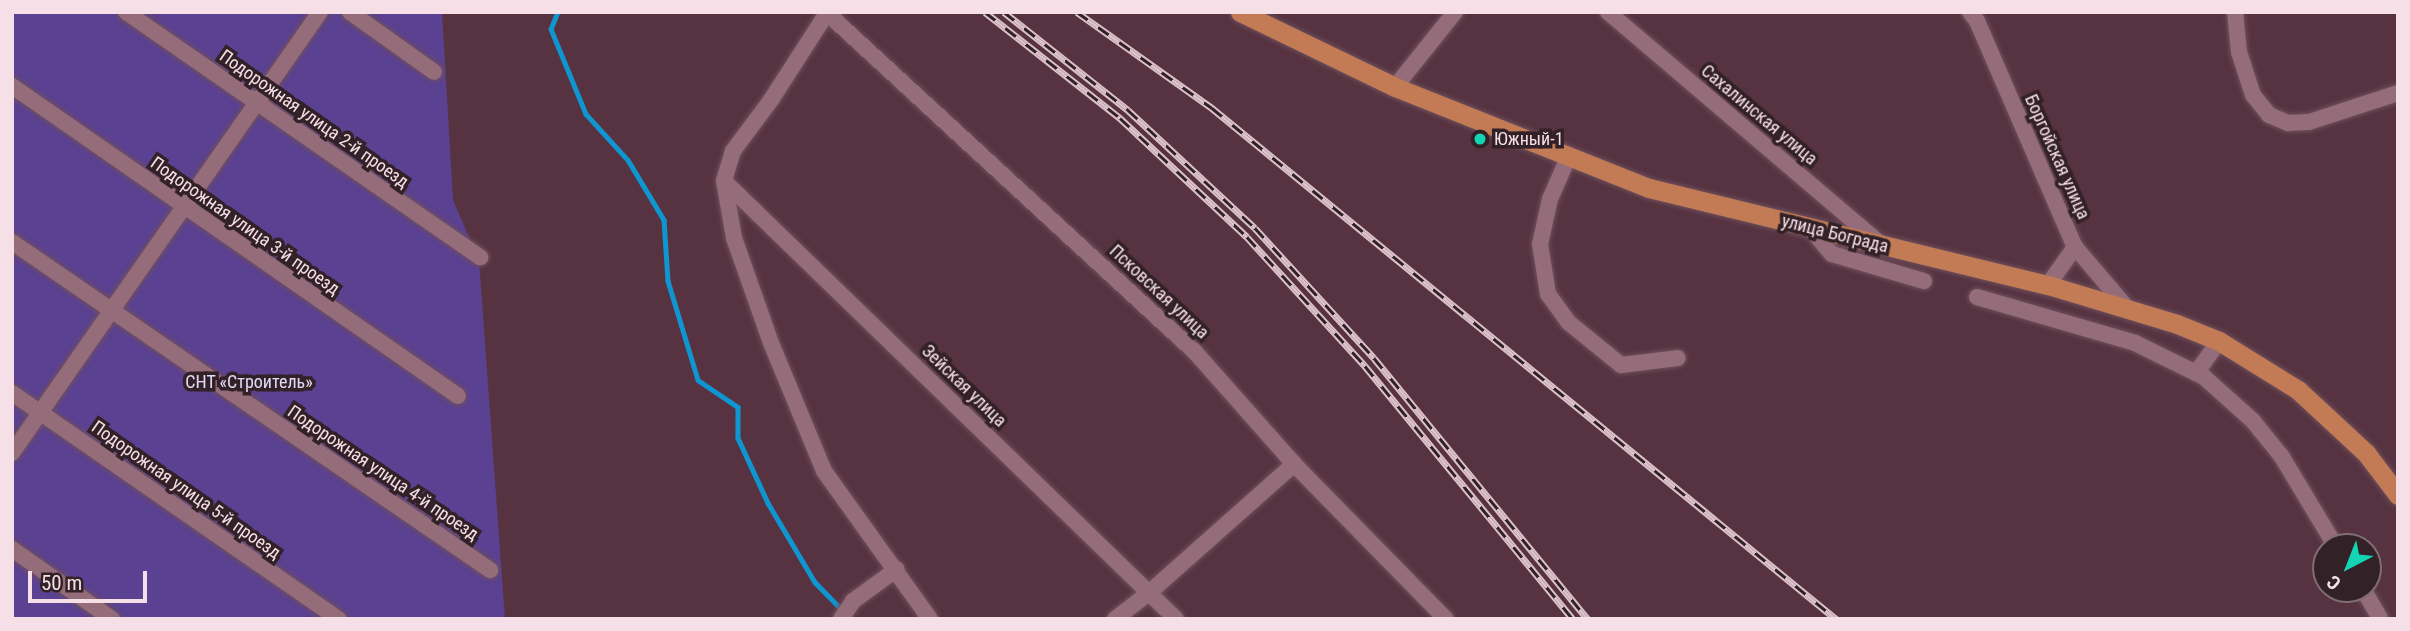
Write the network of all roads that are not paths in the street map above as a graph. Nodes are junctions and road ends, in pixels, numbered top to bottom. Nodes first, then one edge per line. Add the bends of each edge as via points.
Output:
1 (126, 12) edge
2 (320, 12) edge
3 (351, 12) edge
4 (827, 12) edge
5 (1240, 12) edge
6 (1455, 12) edge
7 (1608, 12) edge
8 (1970, 12) edge
9 (2235, 12) edge
10 (434, 72) dead end
11 (12, 86) edge
12 (1395, 87) junction
13 (2398, 93) edge
14 (257, 102) junction
15 (1569, 158) junction
16 (724, 181) junction
17 (183, 207) junction
18 (1810, 228) junction
19 (12, 242) edge
20 (1884, 246) junction
21 (2075, 247) junction
22 (480, 257) dead end
23 (1924, 281) dead end
24 (2048, 285) junction
25 (1977, 297) dead end
26 (2126, 307) junction
27 (113, 311) junction
28 (2219, 341) junction
29 (1678, 358) dead end
30 (2196, 373) junction
31 (12, 393) edge
32 (458, 396) dead end
33 (41, 414) junction
34 (12, 453) edge
35 (1294, 464) junction
36 (2398, 495) edge
37 (2328, 533) edge
38 (12, 549) edge
39 (897, 569) junction
40 (489, 570) dead end
41 (1150, 592) junction
42 (2371, 603) edge
43 (112, 619) edge
44 (338, 619) edge
45 (841, 619) edge
46 (930, 619) edge
47 (1115, 619) edge
48 (1176, 619) edge
49 (1446, 619) edge
50 (2380, 619) edge

1 - 14 street, Подорожная улица 2-й проезд
2 - 14 street
3 - 10 street
4 - 16 street via 733,151
4 - 35 street, Псковская улица via 1195,352
5 - 12 main road, улица Бограда
6 - 12 street
7 - 20 street, Сахалинская улица
8 - 21 street, Боргойская улица
9 - 13 street via 2239,52 2253,94 2269,115 2288,123 2309,122
11 - 17 street, Подорожная улица 3-й проезд
12 - 15 main road, улица Бограда
14 - 17 street
14 - 22 street, Подорожная улица 2-й проезд
15 - 18 main road, улица Бограда via 1649,188
15 - 29 street via 1550,199 1540,244 1548,294 1568,322 1621,365
16 - 39 street via 734,239 824,471
16 - 41 street, Зейская улица
17 - 27 street
17 - 32 street, Подорожная улица 3-й проезд
18 - 20 main road, улица Бограда
18 - 23 street via 1832,254
19 - 27 street, Подорожная улица 4-й проезд
20 - 24 main road, улица Бограда
21 - 24 street
21 - 26 street, Боргойская улица
24 - 26 main road, улица Бограда
25 - 30 street via 2135,343
26 - 28 main road, улица Бограда
27 - 33 street
27 - 40 street, Подорожная улица 4-й проезд
28 - 30 street
28 - 36 main road, улица Бограда via 2298,390 2366,453
30 - 37 street via 2253,421 2282,457
31 - 33 street, Подорожная улица 5-й проезд
33 - 34 street
33 - 44 street, Подорожная улица 5-й проезд
35 - 41 street
35 - 49 street, Псковская улица
38 - 43 street
39 - 45 street via 853,601
39 - 46 street
41 - 47 street
41 - 48 street, Зейская улица
42 - 50 street

